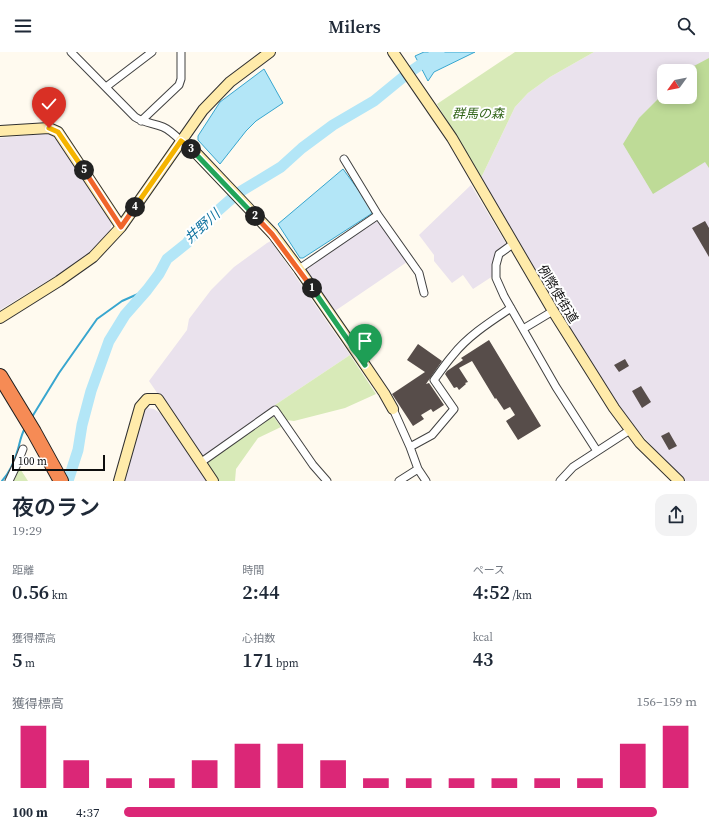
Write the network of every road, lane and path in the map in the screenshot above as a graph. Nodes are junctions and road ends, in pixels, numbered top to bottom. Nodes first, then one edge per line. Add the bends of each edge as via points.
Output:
1 (71, 52) edge
2 (152, 52) edge
3 (181, 52) edge
4 (270, 52) edge
5 (394, 54) edge
6 (106, 87) junction
7 (141, 121) junction
8 (0, 131) edge
9 (181, 141) junction
10 (344, 159) dead end
11 (378, 215) junction
12 (121, 227) junction
13 (513, 244) junction
14 (299, 269) junction
15 (424, 293) dead end
16 (511, 308) junction
17 (553, 311) junction
18 (0, 318) edge
19 (523, 329) junction
20 (0, 376) edge
21 (0, 393) edge
22 (393, 409) joint
23 (19, 415) junction
24 (630, 430) junction
25 (29, 441) junction
26 (410, 447) junction
27 (597, 451) junction
28 (200, 462) junction
29 (418, 469) junction
30 (50, 471) edge
31 (9, 481) edge
32 (62, 481) edge
33 (119, 481) edge
34 (213, 481) edge
35 (327, 481) edge
36 (399, 481) edge
37 (426, 481) edge
38 (560, 481) edge
39 (679, 481) edge

1 - 6 street
2 - 6 street
3 - 7 street via 179,85
4 - 9 street via 230,82 203,110
5 - 13 street, 例幣使街道 via 452,138
6 - 7 street
7 - 9 street via 162,126
8 - 12 street via 49,128 58,132
9 - 12 street
9 - 14 street via 263,224
10 - 11 street
11 - 14 street
11 - 15 street via 419,273
12 - 18 street via 93,257
13 - 16 street via 499,254 496,266 496,278
13 - 17 street, 例幣使街道
14 - 22 street
16 - 19 street
16 - 26 street via 471,337 453,354 434,380 454,409 432,434
17 - 19 street
17 - 24 street, 例幣使街道
19 - 27 street
20 - 23 highway
21 - 23 highway
22 - 26 street
23 - 25 highway
24 - 27 street
24 - 39 street, 例幣使街道 via 640,444
25 - 30 highway
25 - 31 street
26 - 29 street
27 - 38 street via 573,467
28 - 33 street via 158,399 147,399 140,408
28 - 34 street
28 - 35 street via 275,410
29 - 36 street
29 - 37 street
30 - 32 highway

